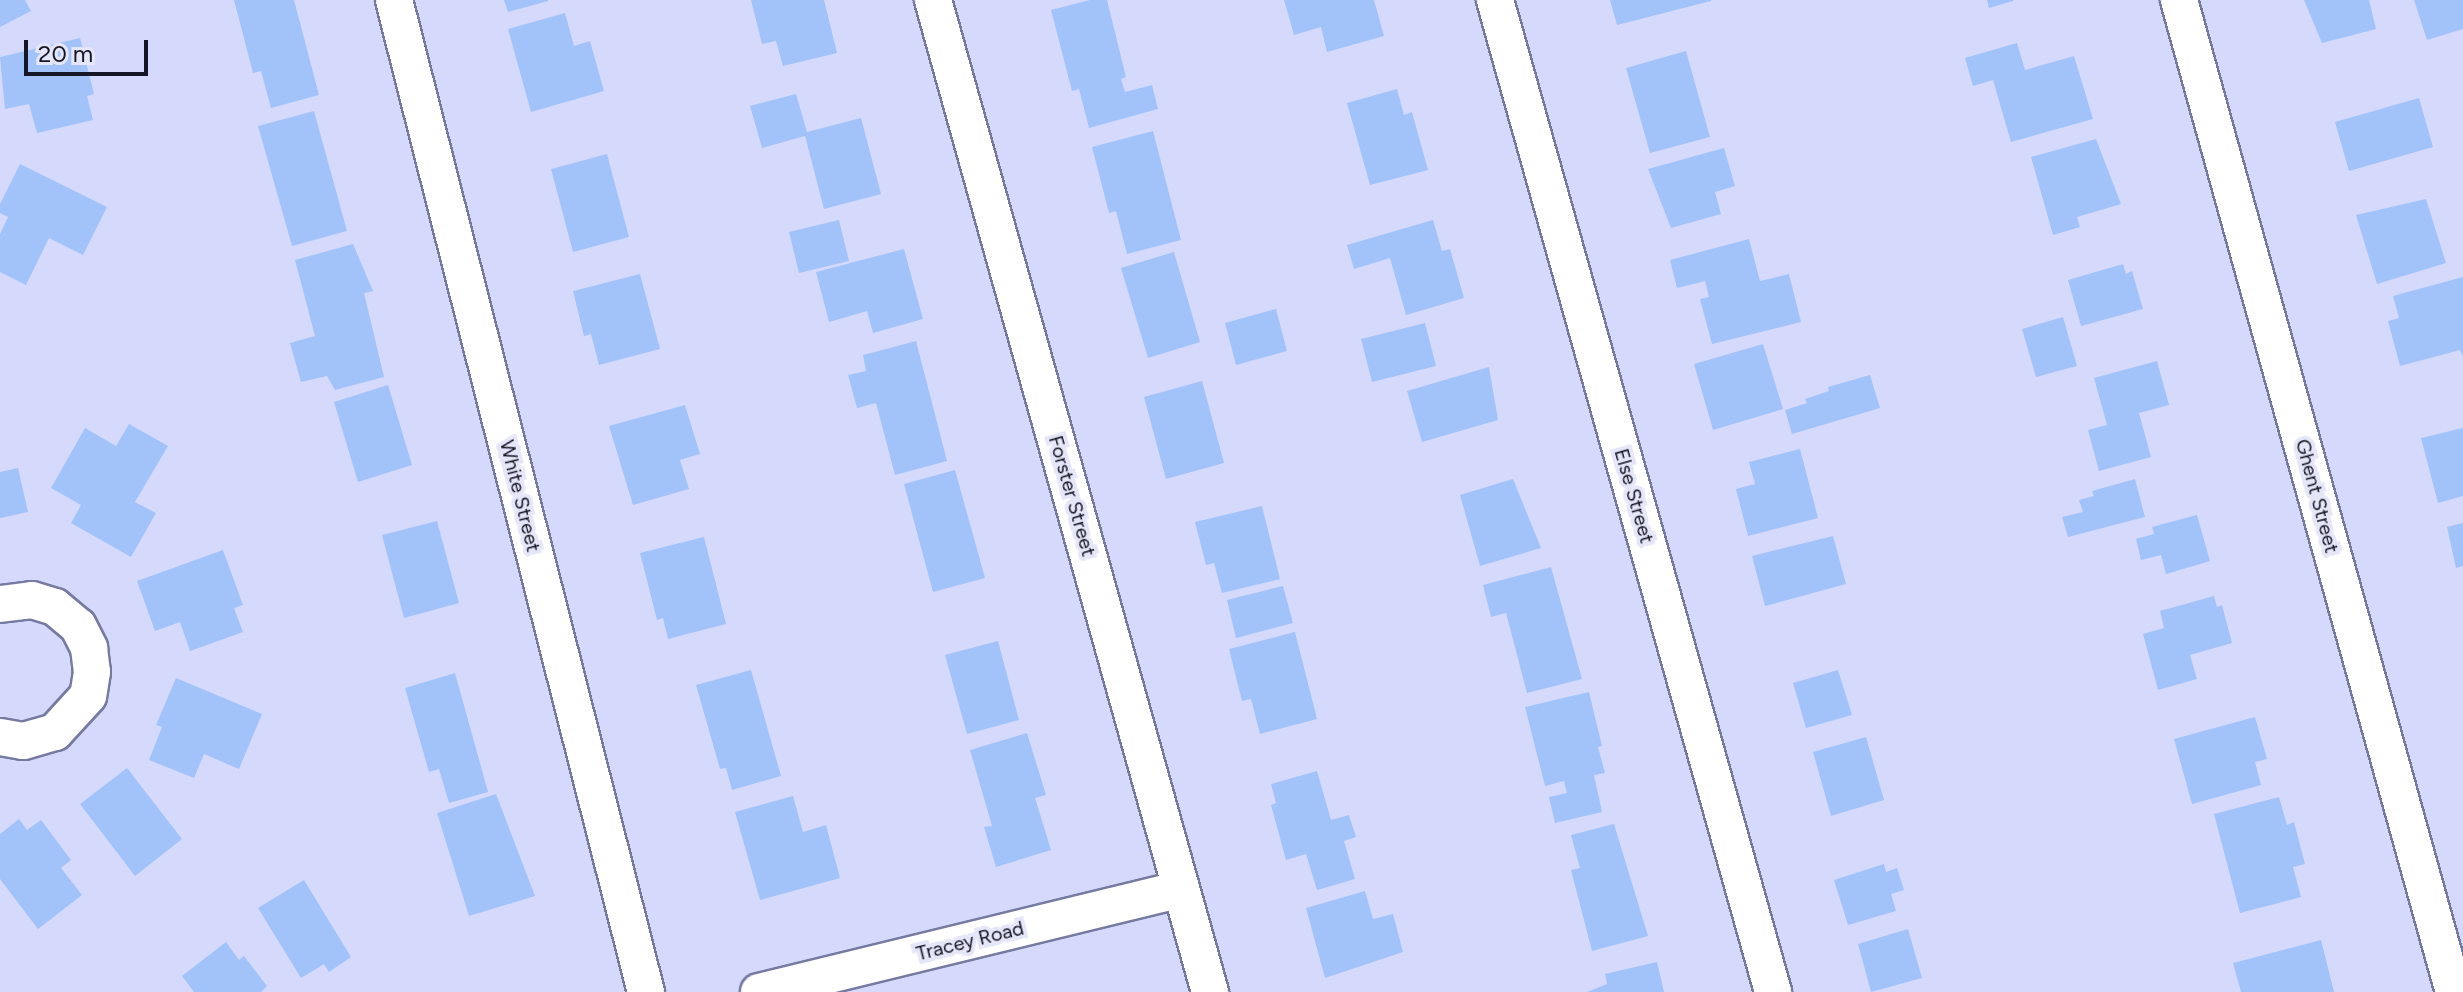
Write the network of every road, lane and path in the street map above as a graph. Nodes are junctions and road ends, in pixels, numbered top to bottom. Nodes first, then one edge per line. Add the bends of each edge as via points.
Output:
1 (394, 0) edge
2 (933, 0) edge
3 (1495, 0) edge
4 (2179, 0) edge
5 (0, 604) edge
6 (0, 737) edge
7 (1181, 889) junction
8 (646, 992) edge
9 (759, 992) edge
10 (1210, 992) edge
11 (1773, 992) edge
12 (2454, 992) edge

1 - 8 street, White Street
2 - 7 street, Forster Street
3 - 11 street, Else Street
4 - 12 street, Ghent Street
5 - 6 street via 32,600 55,607 78,626 89,648 92,672 88,696 55,732 23,741
7 - 9 street, Tracey Road
7 - 10 street, Forster Street

